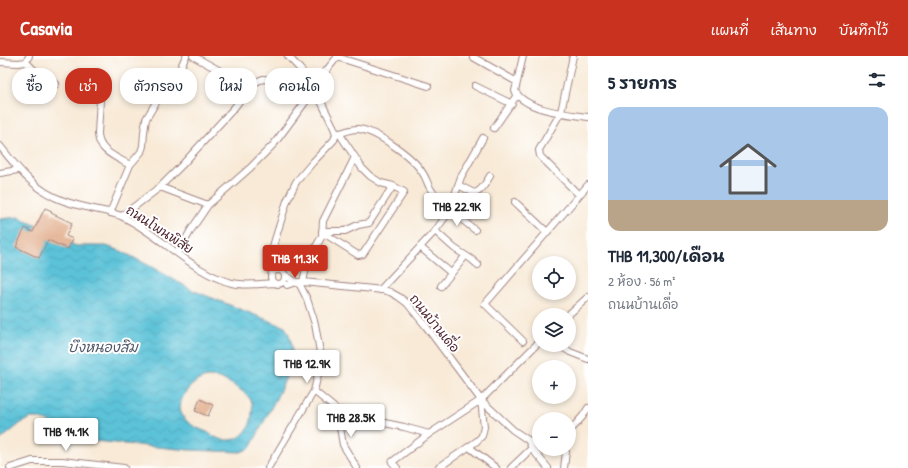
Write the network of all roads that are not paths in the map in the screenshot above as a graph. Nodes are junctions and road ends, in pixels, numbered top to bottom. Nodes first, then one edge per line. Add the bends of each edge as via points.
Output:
1 (186, 56) edge
2 (193, 56) edge
3 (288, 56) edge
4 (523, 56) edge
5 (573, 56) edge
6 (337, 57) edge
7 (474, 57) edge
8 (27, 59) edge
9 (0, 62) edge
10 (33, 68) edge
11 (215, 68) edge
12 (298, 68) edge
13 (328, 68) edge
14 (517, 82) junction
15 (428, 86) dead end
16 (475, 86) dead end
17 (518, 95) junction
18 (100, 104) edge
19 (237, 104) edge
20 (303, 104) edge
21 (322, 104) edge
22 (512, 104) junction
23 (560, 112) junction
24 (588, 117) edge
25 (494, 128) dead end
26 (338, 134) junction
27 (484, 138) dead end
28 (0, 146) edge
29 (356, 156) junction
30 (130, 165) junction
31 (18, 170) junction
32 (0, 173) edge
33 (490, 176) dead end
34 (458, 185) junction
35 (588, 185) edge
36 (393, 186) junction
37 (160, 187) junction
38 (580, 195) junction
39 (515, 202) dead end
40 (208, 205) junction
41 (450, 211) junction
42 (110, 213) junction
43 (122, 216) junction
44 (475, 230) dead end
45 (435, 231) junction
46 (322, 232) junction
47 (547, 232) junction
48 (274, 243) junction
49 (420, 247) junction
50 (178, 253) junction
51 (463, 259) dead end
52 (478, 265) dead end
53 (283, 273) junction
54 (271, 274) junction
55 (451, 274) junction
56 (296, 282) junction
57 (303, 282) junction
58 (274, 283) junction
59 (253, 284) junction
60 (284, 284) junction
61 (441, 286) dead end
62 (380, 290) junction
63 (303, 292) junction
64 (588, 297) edge
65 (576, 308) edge
66 (524, 341) dead end
67 (532, 349) edge
68 (570, 352) edge
69 (588, 359) edge
70 (314, 391) junction
71 (481, 400) junction
72 (588, 408) edge
73 (337, 410) junction
74 (585, 418) edge
75 (576, 426) edge
76 (429, 434) junction
77 (528, 440) junction
78 (532, 442) edge
79 (469, 446) junction
80 (532, 448) joint
81 (538, 456) edge
82 (566, 456) edge
83 (10, 468) edge
84 (124, 468) edge
85 (268, 468) edge
86 (357, 468) edge
87 (397, 468) edge
88 (438, 468) edge
89 (496, 468) edge
90 (511, 468) edge
91 (548, 468) edge
92 (564, 468) edge

1 - 30 street via 179,71 146,118 141,152
2 - 11 street
3 - 12 street
4 - 14 street
5 - 23 street
6 - 13 street
6 - 15 street
7 - 14 street
8 - 9 street via 18,63
8 - 10 street
14 - 17 street via 515,91
16 - 22 street
17 - 22 street
17 - 23 street via 532,105
18 - 30 street via 99,140 107,151
19 - 37 street
20 - 40 street via 269,149
21 - 26 street
22 - 25 street
23 - 24 street
23 - 38 street via 539,150 540,156
26 - 29 street
26 - 41 street via 362,129 378,135 416,164 423,172 430,189
26 - 48 street via 296,182
27 - 34 street
28 - 31 street, ถนนโพนพิสัย
29 - 36 street via 370,176 381,183
29 - 46 street via 323,221
30 - 42 street
31 - 32 street
31 - 42 street, ถนนโพนพิสัย via 40,189 64,201
33 - 34 street via 476,193
34 - 41 street
35 - 38 street
36 - 46 street via 369,223 345,232
36 - 46 street via 404,192 363,254 358,255
37 - 40 street
37 - 43 street
38 - 47 street
39 - 47 street
40 - 50 street
41 - 44 street
41 - 45 street
42 - 43 street, ถนนโพนพิสัย
43 - 50 street, ถนนโพนพิสัย
45 - 49 street
45 - 52 street
46 - 57 street via 321,240 307,263
47 - 66 street via 485,304
48 - 53 street
48 - 54 street
49 - 55 street
49 - 62 street
50 - 59 street, ถนนโพนพิสัย via 218,279
51 - 55 street
53 - 54 street, ถนนโพนพิสัย via 277,269
53 - 56 street
53 - 60 street
54 - 58 street
54 - 59 street, ถนนโพนพิสัย
55 - 61 street
56 - 57 street, ถนนบ้านเดื่อ
56 - 60 street, ถนนบ้านเดื่อ
56 - 63 street
57 - 62 street, ถนนบ้านเดื่อ
58 - 59 street, ถนนโพนพิสัย
58 - 60 street, ถนนโพนพิสัย
60 - 63 street
62 - 71 street, ถนนบ้านเดื่อ via 390,292 407,303
63 - 70 street via 315,324 320,352 320,366
64 - 65 street
67 - 71 street
68 - 69 street
70 - 73 street
70 - 85 street
71 - 76 street
71 - 77 street, ถนนบ้านเดื่อ via 513,430
71 - 79 street via 484,427 482,436
72 - 74 street
73 - 76 street via 351,416
73 - 86 street via 343,445
74 - 75 street
76 - 87 street via 392,462
77 - 78 street
77 - 80 street
79 - 88 street
79 - 89 street
80 - 90 street
81 - 91 street
82 - 92 street
83 - 84 street via 32,461 62,460

